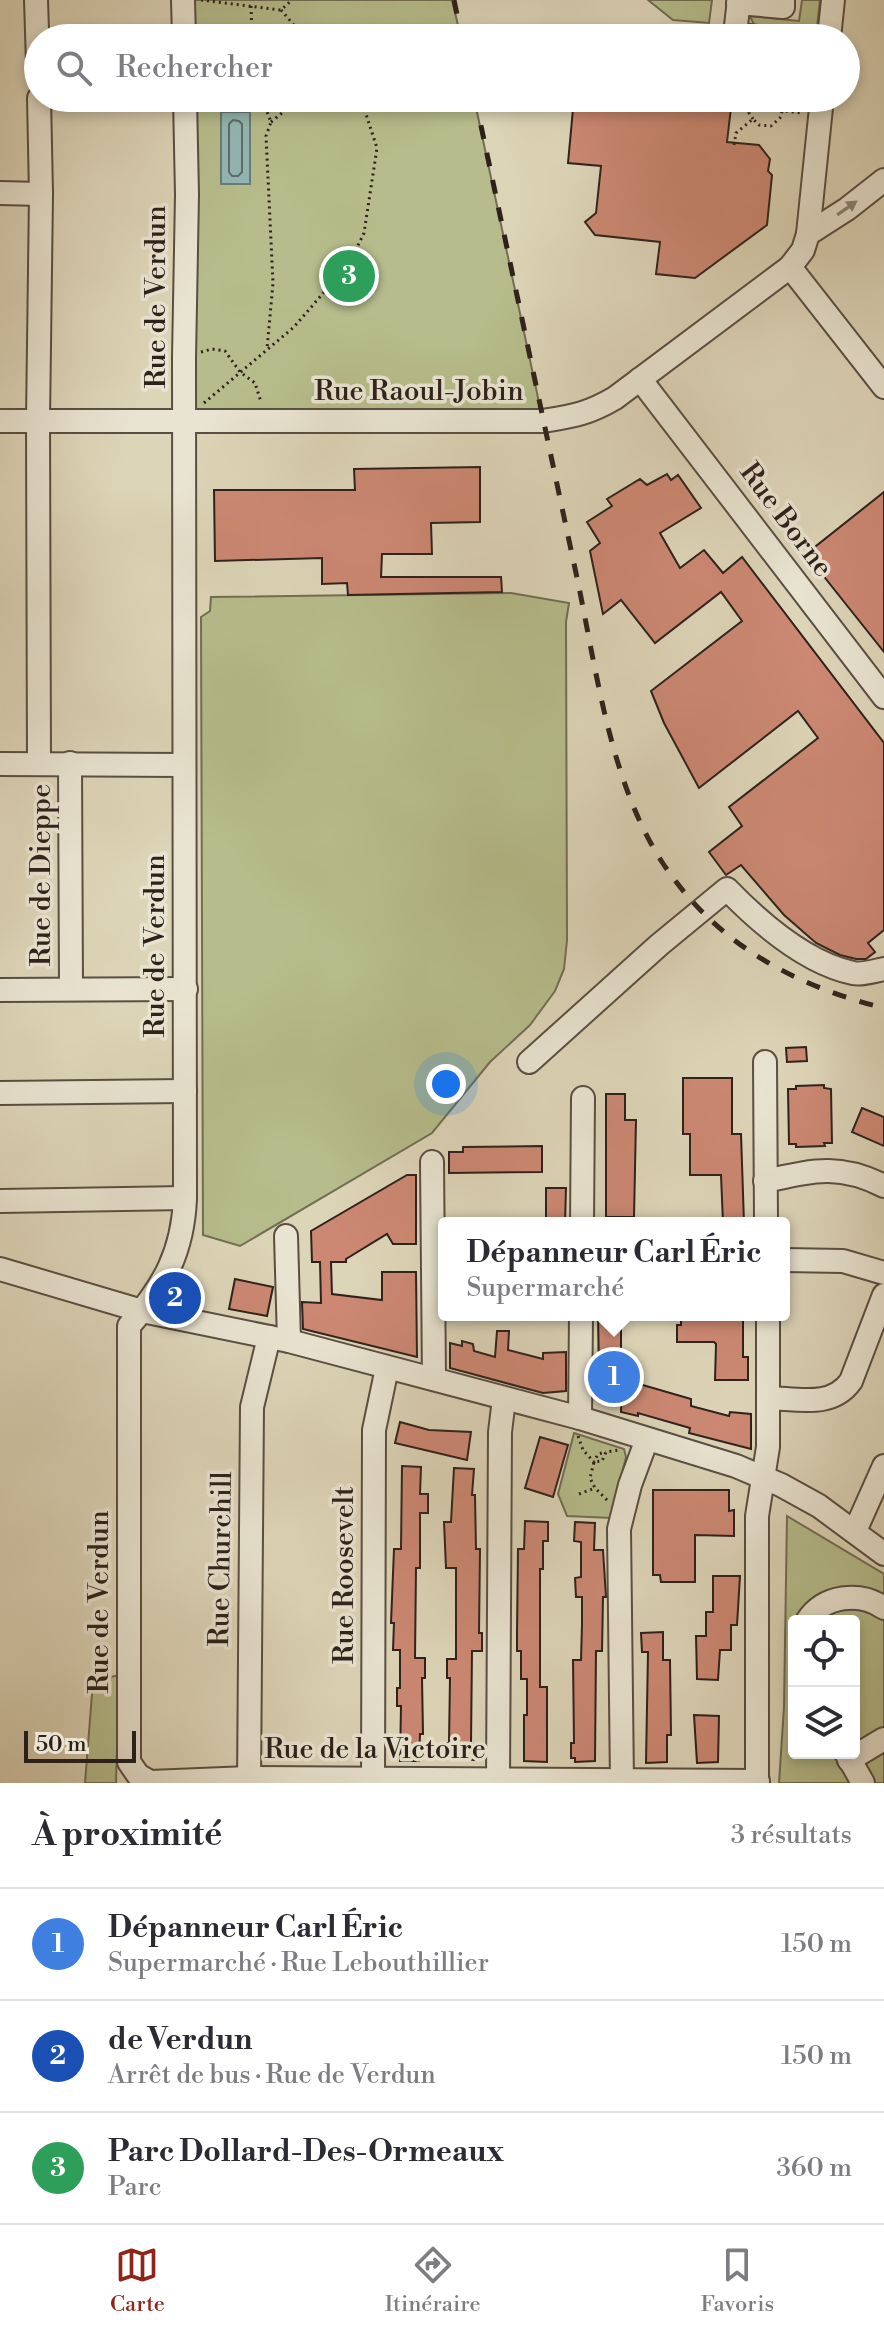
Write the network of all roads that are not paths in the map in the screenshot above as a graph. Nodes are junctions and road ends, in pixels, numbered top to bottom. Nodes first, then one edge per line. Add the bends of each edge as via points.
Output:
1 (36, 0) edge
2 (183, 0) edge
3 (783, 0) edge
4 (833, 0) edge
5 (739, 2) edge
6 (37, 24) edge
7 (184, 24) edge
8 (736, 24) edge
9 (830, 24) edge
10 (39, 112) edge
11 (185, 112) edge
12 (820, 112) edge
13 (884, 180) edge
14 (0, 193) edge
15 (41, 194) junction
16 (808, 234) junction
17 (790, 267) junction
18 (640, 379) junction
19 (884, 387) edge
20 (38, 420) junction
21 (0, 421) edge
22 (186, 422) junction
23 (884, 697) edge
24 (39, 762) junction
25 (70, 763) junction
26 (0, 764) edge
27 (184, 765) junction
28 (884, 969) edge
29 (71, 987) junction
30 (186, 989) junction
31 (0, 990) edge
32 (529, 1062) dead end
33 (765, 1062) dead end
34 (185, 1091) junction
35 (0, 1093) edge
36 (583, 1098) dead end
37 (432, 1162) dead end
38 (765, 1181) junction
39 (884, 1186) edge
40 (185, 1198) junction
41 (0, 1201) edge
42 (582, 1217) edge
43 (766, 1217) edge
44 (286, 1236) dead end
45 (790, 1260) edge
46 (0, 1269) edge
47 (884, 1273) edge
48 (884, 1295) edge
49 (142, 1311) junction
50 (581, 1321) edge
51 (768, 1321) edge
52 (279, 1339) junction
53 (387, 1368) junction
54 (434, 1379) junction
55 (769, 1398) junction
56 (504, 1399) junction
57 (580, 1418) junction
58 (647, 1439) junction
59 (884, 1466) edge
60 (765, 1478) junction
61 (855, 1531) junction
62 (884, 1554) edge
63 (884, 1608) edge
64 (811, 1615) edge
65 (884, 1739) edge
66 (860, 1751) edge
67 (848, 1759) edge
68 (138, 1775) joint
69 (249, 1780) edge
70 (373, 1781) edge
71 (498, 1781) edge
72 (622, 1782) edge
73 (758, 1782) edge
74 (863, 1783) edge

1 - 6 street
2 - 7 street
3 - 5 street via 783,7
4 - 9 street
5 - 8 street
10 - 15 street, Rue de Dieppe
11 - 22 street, Rue de Verdun
12 - 16 street
16 -> 13 street
14 - 15 street
15 - 20 street, Rue de Dieppe
16 - 17 street
17 - 18 street, Rue Raoul-Jobin
17 - 19 street
18 - 22 street, Rue Raoul-Jobin via 592,412 543,421
18 - 23 street, Rue Borne
20 - 21 street, Rue Raoul-Jobin
20 - 22 street, Rue Raoul-Jobin
20 - 24 street, Rue de Dieppe
22 - 27 street, Rue de Verdun
24 - 25 street
24 - 26 street
25 - 27 street
25 - 29 street, Rue de Dieppe
27 - 30 street, Rue de Verdun
28 - 32 street via 855,974 828,964 761,924 727,889
29 - 30 street
29 - 31 street
30 - 34 street, Rue de Verdun
33 - 38 street
34 - 35 street
34 - 40 street, Rue de Verdun
36 - 42 street
37 - 54 street
38 - 39 street via 819,1169
38 - 43 street
40 - 41 street
40 - 49 street, Rue de Verdun via 176,1258
44 - 52 street, Rue Churchill
45 - 47 street via 843,1261
46 - 49 street
48 - 55 street via 843,1393 829,1399
49 - 52 street
49 - 68 street, Rue de Verdun via 129,1326 129,1762
50 - 57 street
51 - 55 street
52 - 53 street
52 - 69 street, Rue Churchill via 252,1407
53 - 54 street
53 - 70 street, Rue Roosevelt via 374,1430
54 - 56 street
55 - 60 street
56 - 57 street
56 - 71 street
57 - 58 street
58 - 60 street
58 - 72 street via 619,1529
59 - 61 street
60 - 61 street
60 - 73 street via 757,1516
61 - 62 street
63 - 64 street via 870,1598 838,1599
65 - 66 street
67 - 74 street
68 - 69 street, Rue de la Victoire via 150,1782
69 - 70 street, Rue de la Victoire
70 - 71 street, Rue de la Victoire
71 - 72 street, Rue de la Victoire
72 - 73 street, Rue de la Victoire

